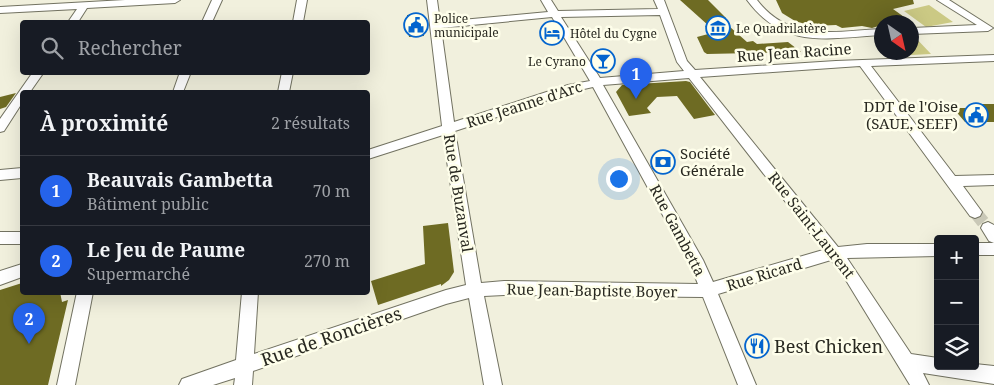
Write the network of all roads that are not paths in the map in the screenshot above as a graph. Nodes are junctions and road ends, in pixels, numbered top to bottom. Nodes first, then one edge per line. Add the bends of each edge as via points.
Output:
1 (175, 0) edge
2 (217, 0) edge
3 (302, 0) edge
4 (432, 0) edge
5 (546, 0) edge
6 (659, 0) edge
7 (752, 0) edge
8 (148, 1) edge
9 (944, 1) edge
10 (84, 5) junction
11 (2, 11) edge
12 (663, 12) junction
13 (554, 14) junction
14 (73, 20) edge
15 (208, 20) edge
16 (298, 20) edge
17 (436, 25) junction
18 (991, 28) edge
19 (919, 31) edge
20 (874, 32) edge
21 (839, 33) joint
22 (994, 58) edge
23 (863, 63) junction
24 (691, 74) junction
25 (36, 75) edge
26 (185, 75) edge
27 (287, 75) edge
28 (596, 82) junction
29 (27, 90) edge
30 (179, 90) edge
31 (284, 90) edge
32 (20, 100) edge
33 (0, 128) edge
34 (448, 128) junction
35 (370, 154) edge
36 (20, 173) edge
37 (0, 175) edge
38 (994, 180) edge
39 (952, 181) junction
40 (975, 212) tunnel mouth
41 (0, 238) edge
42 (20, 238) edge
43 (979, 249) edge
44 (994, 249) edge
45 (934, 250) edge
46 (836, 254) junction
47 (20, 264) edge
48 (0, 270) edge
49 (20, 272) edge
50 (0, 278) edge
51 (475, 290) junction
52 (709, 290) junction
53 (84, 295) edge
54 (250, 295) edge
55 (906, 362) junction
56 (244, 366) junction
57 (994, 375) edge
58 (66, 385) edge
59 (188, 385) edge
60 (242, 385) edge
61 (493, 385) edge
62 (747, 385) edge
63 (920, 385) edge

1 - 8 street
2 - 15 street
3 - 16 street
4 - 17 street, Rue de Buzanval
5 - 13 street, Rue Gambetta
6 - 12 street, Rue Saint-Laurent
7 - 21 street via 768,20 789,30 800,34
8 - 10 street
9 - 18 street
10 - 11 street
10 - 14 street
12 - 13 street
12 - 24 street, Rue Saint-Laurent via 678,56
13 - 17 street
13 - 28 street, Rue Gambetta
17 - 34 street, Rue de Buzanval
18 - 19 street
20 - 21 street
22 - 23 street, Rue Jean Racine
23 - 24 street, Rue Jean Racine
23 - 39 street
24 - 28 street, Rue Jean Racine
24 - 46 street, Rue Saint-Laurent
25 - 29 street
26 - 30 street
27 - 31 street
28 - 34 street, Rue Jeanne d'Arc
28 - 52 street, Rue Gambetta
32 - 33 street
34 - 35 street, Rue Jeanne d'Arc
34 - 51 street, Rue de Buzanval
36 - 37 street
38 - 39 street
39 - 40 street
41 - 42 street
43 - 44 street
45 - 46 street, Rue Ricard
46 - 52 street, Rue Ricard
46 - 55 street, Rue Saint-Laurent
47 - 48 street
49 - 50 street
51 - 52 street, Rue Jean-Baptiste Boyer
51 - 56 street, Rue de Roncières
51 - 61 street, Rue de Buzanval
52 - 62 street, Rue Gambetta
53 - 58 street
54 - 56 street
55 - 57 street
55 - 63 street, Rue Saint-Laurent
56 - 59 street, Rue de Roncières
56 - 60 street

